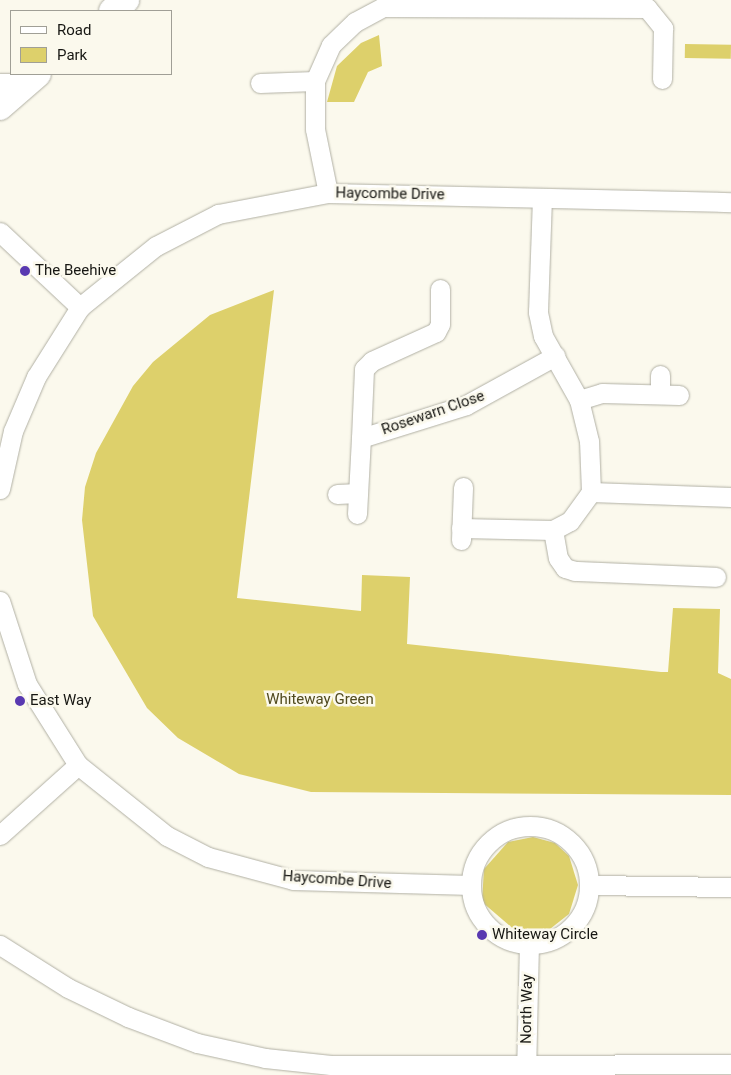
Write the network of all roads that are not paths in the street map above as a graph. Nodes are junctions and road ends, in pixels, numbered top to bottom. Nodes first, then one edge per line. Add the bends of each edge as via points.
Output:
1 (126, 0) edge
2 (113, 10) edge
3 (33, 78) edge
4 (662, 78) dead end
5 (315, 81) junction
6 (0, 83) edge
7 (260, 83) dead end
8 (0, 108) edge
9 (328, 194) junction
10 (542, 198) junction
11 (731, 202) edge
12 (0, 232) edge
13 (440, 289) dead end
14 (80, 307) junction
15 (555, 356) junction
16 (660, 375) dead end
17 (660, 394) junction
18 (679, 395) dead end
19 (579, 400) junction
20 (6, 428) edge
21 (361, 438) junction
22 (463, 487) dead end
23 (0, 489) edge
24 (591, 492) junction
25 (358, 493) junction
26 (337, 494) dead end
27 (731, 497) edge
28 (357, 514) dead end
29 (553, 530) junction
30 (716, 577) dead end
31 (0, 602) edge
32 (6, 642) edge
33 (78, 766) junction
34 (0, 835) edge
35 (589, 885) junction
36 (470, 886) junction
37 (731, 886) edge
38 (529, 944) junction
39 (0, 945) edge
40 (731, 1064) edge
41 (526, 1071) edge

1 - 2 street
3 - 6 street
3 - 8 street
4 - 5 street via 663,28 647,8 392,6 355,22 331,45
5 - 7 street
5 - 9 street via 315,129
9 - 10 street, Haycombe Drive
9 - 14 street, Haycombe Drive via 252,204 186,227 113,276
10 - 11 street, Haycombe Drive
10 - 15 street via 538,312 543,336
12 - 14 street
13 - 21 street, Rosewarn Close via 440,324 436,332 364,369
14 - 20 street, Haycombe Drive
15 - 19 street
15 - 21 street, Rosewarn Close via 466,405
16 - 17 street
17 - 18 street
17 - 19 street via 602,393
19 - 24 street via 589,441
20 - 23 street, Haycombe Drive
21 - 25 street, Rosewarn Close
22 - 29 street via 461,535
24 - 27 street
24 - 29 street via 570,521
25 - 26 street
25 - 28 street, Rosewarn Close
29 - 30 street via 558,558 565,568 575,571
31 - 32 street, Haycombe Drive
32 - 33 street, Haycombe Drive via 27,684
33 - 34 street
33 - 36 street, Haycombe Drive via 167,836 248,870 293,880
35 - 36 street via 586,864 574,845 558,832 529,825 502,832 484,847
35 - 37 street
35 - 38 street via 576,922 551,940
36 - 38 street via 475,907 488,926 504,938
38 - 41 street, North Way
39 - 41 street via 68,988 197,1043 265,1058 331,1066
40 - 41 street

